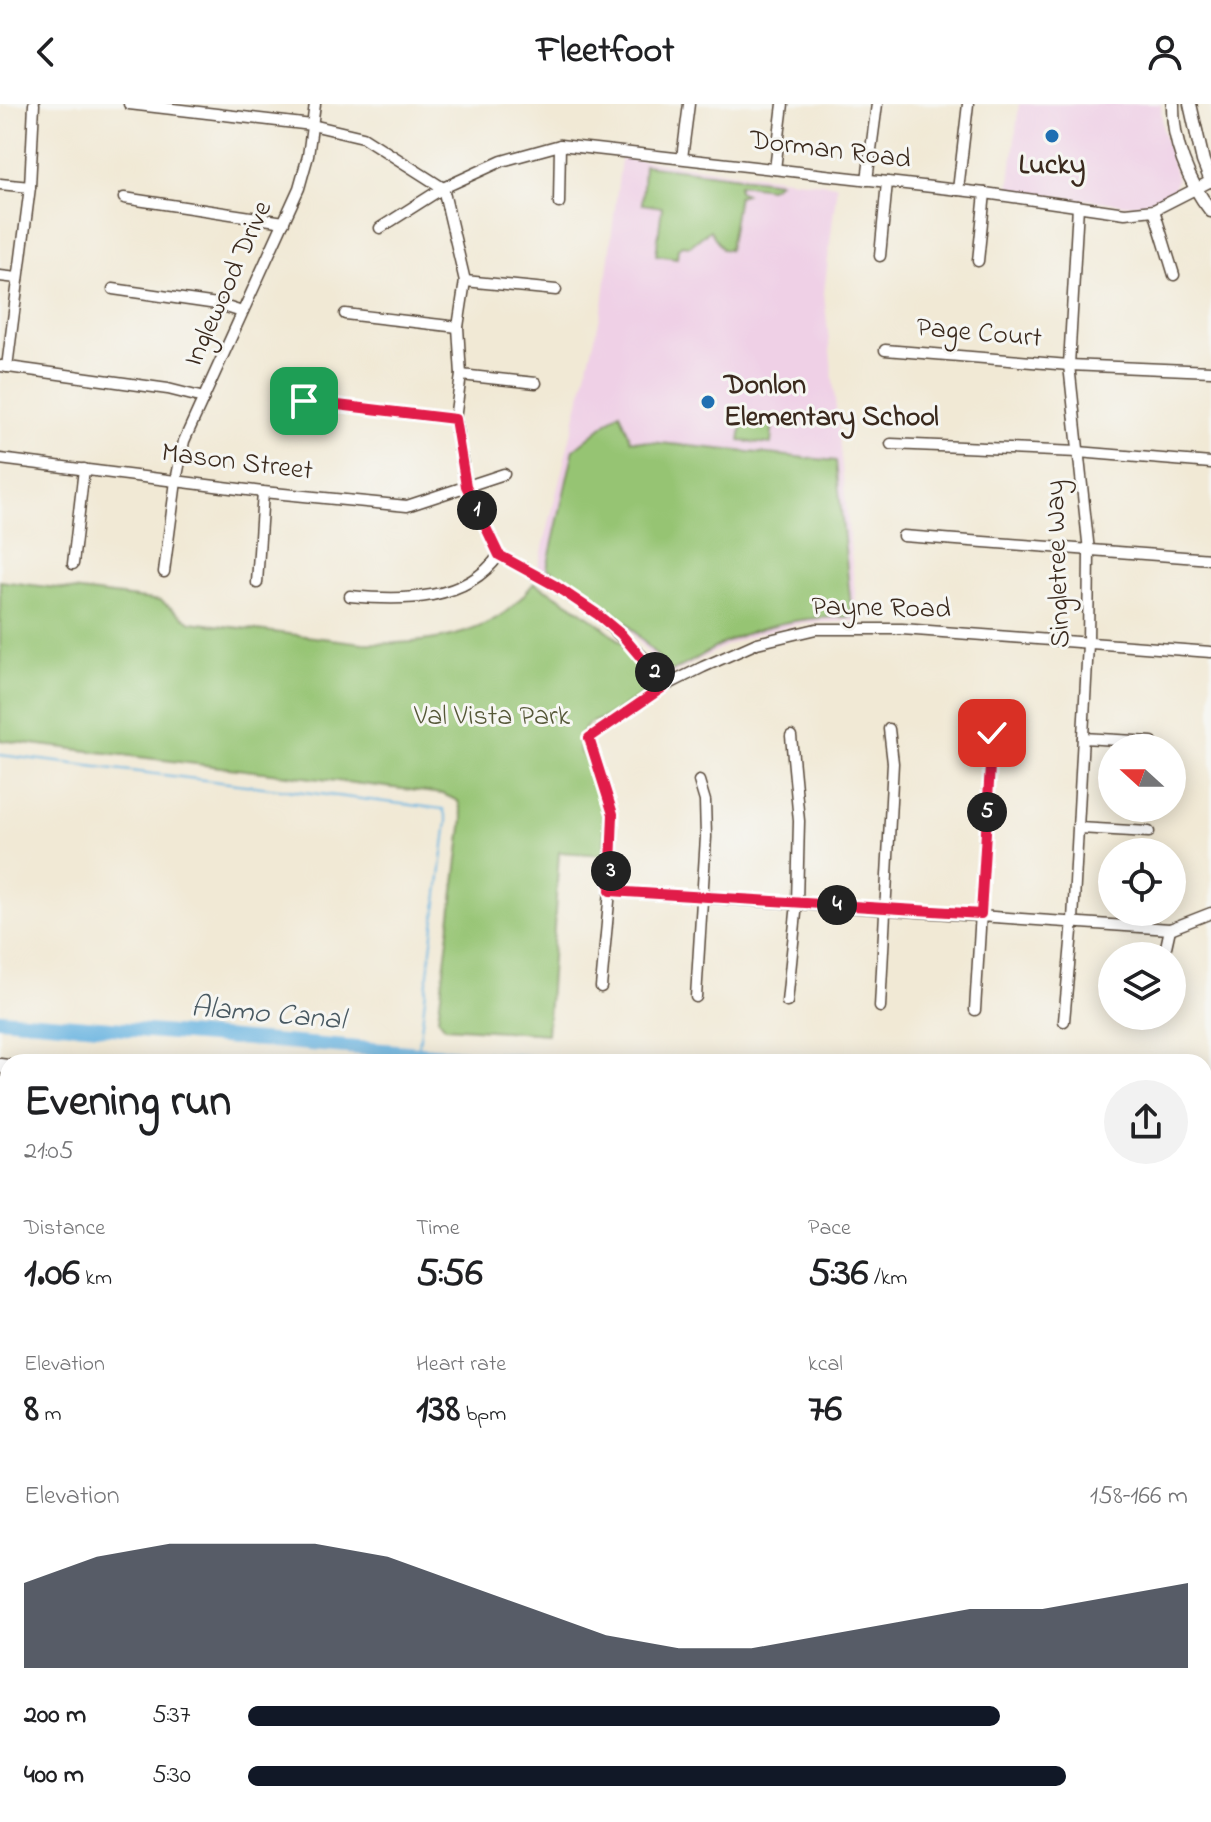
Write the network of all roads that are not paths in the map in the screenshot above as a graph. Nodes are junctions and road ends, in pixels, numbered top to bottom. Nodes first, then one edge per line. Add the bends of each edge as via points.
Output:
1 (34, 104) edge
2 (129, 104) edge
3 (315, 104) edge
4 (689, 104) edge
5 (783, 104) edge
6 (877, 104) edge
7 (968, 104) edge
8 (1173, 104) edge
9 (1190, 104) edge
10 (218, 109) edge
11 (312, 125) junction
12 (560, 145) junction
13 (682, 158) junction
14 (775, 169) junction
15 (867, 180) junction
16 (1211, 181) edge
17 (887, 182) junction
18 (0, 184) edge
19 (30, 187) junction
20 (443, 188) junction
21 (1196, 189) junction
22 (958, 190) junction
23 (985, 193) junction
24 (124, 198) dead end
25 (559, 203) dead end
26 (1078, 206) junction
27 (1154, 210) junction
28 (1211, 211) edge
29 (284, 222) junction
30 (380, 228) dead end
31 (880, 256) dead end
32 (978, 261) dead end
33 (1174, 275) dead end
34 (0, 276) edge
35 (17, 278) junction
36 (465, 281) junction
37 (113, 289) dead end
38 (556, 290) dead end
39 (242, 312) junction
40 (345, 314) dead end
41 (458, 327) junction
42 (885, 350) dead end
43 (1069, 365) junction
44 (3, 366) edge
45 (1211, 371) edge
46 (461, 375) junction
47 (536, 383) dead end
48 (204, 398) junction
49 (304, 401) dead end
50 (455, 419) junction
51 (891, 444) dead end
52 (1078, 452) junction
53 (0, 459) edge
54 (1211, 463) edge
55 (84, 469) junction
56 (504, 474) dead end
57 (176, 481) junction
58 (466, 486) junction
59 (263, 492) junction
60 (903, 536) dead end
61 (1089, 551) junction
62 (499, 555) junction
63 (1211, 559) edge
64 (73, 564) dead end
65 (164, 572) dead end
66 (257, 583) dead end
67 (350, 596) dead end
68 (1088, 644) junction
69 (1211, 652) edge
70 (665, 686) junction
71 (889, 729) dead end
72 (992, 733) dead end
73 (791, 736) dead end
74 (1083, 738) junction
75 (1098, 739) edge
76 (699, 781) dead end
77 (1079, 828) junction
78 (1149, 832) dead end
79 (610, 891) junction
80 (703, 898) junction
81 (797, 903) junction
82 (887, 908) junction
83 (1211, 913) edge
84 (981, 914) junction
85 (1073, 920) junction
86 (1170, 929) junction
87 (1167, 942) edge
88 (601, 987) dead end
89 (696, 997) dead end
90 (787, 1002) dead end
91 (880, 1007) dead end
92 (975, 1010) dead end
93 (1064, 1021) dead end

1 - 19 street
2 - 10 street
3 - 11 street, Inglewood Drive
4 - 13 street
5 - 14 street
6 - 15 street
7 - 22 street
8 - 21 main road via 1180,149
9 - 16 main road
10 - 11 street
11 - 20 street via 363,137
11 - 29 street, Inglewood Drive via 304,171
12 - 13 street, Dorman Road
12 - 20 street, Dorman Road via 502,161
12 - 25 street
13 - 14 street, Dorman Road
14 - 15 street, Dorman Road
15 - 17 street, Dorman Road
16 - 21 street, Dorman Road
17 - 22 street, Dorman Road
17 - 31 street
18 - 19 street
19 - 35 street
20 - 30 street, Dorman Road
20 - 36 street
21 - 27 street, Dorman Road
21 - 28 main road
22 - 23 street, Dorman Road
23 - 26 street, Dorman Road
23 - 32 street
24 - 29 street
26 - 27 street, Dorman Road via 1125,213
26 - 43 street, Singletree Way
27 - 33 street
29 - 39 street, Inglewood Drive
34 - 35 street
35 - 44 street
36 - 38 street
36 - 41 street
37 - 39 street
39 - 48 street, Inglewood Drive
40 - 41 street
41 - 46 street
42 - 43 street, Page Court
43 - 45 street, Page Court
43 - 52 street, Singletree Way
44 - 48 street
46 - 47 street
46 - 50 street
48 - 57 street, Inglewood Drive via 184,441
49 - 50 street
50 - 58 street
51 - 52 street
52 - 54 street
52 - 61 street, Singletree Way
53 - 55 street, Mason Street
55 - 57 street, Mason Street
55 - 64 street
56 - 58 street, Mason Street
57 - 59 street, Mason Street
57 - 65 street, Inglewood Drive
58 - 59 street, Mason Street via 407,506
58 - 62 street
59 - 66 street
60 - 61 street
61 - 63 street
61 - 68 street, Singletree Way
62 - 67 street via 473,582 455,589 411,598
62 - 70 street via 597,614
68 - 69 street, Payne Road
68 - 70 street, Payne Road via 902,629 816,629 734,652
68 - 74 street, Singletree Way
70 - 79 street, Payne Road via 589,738 613,814
71 - 82 street via 893,763
72 - 84 street
73 - 81 street via 799,821
74 - 75 street
74 - 77 street, Singletree Way
76 - 80 street via 705,801
77 - 78 street
77 - 85 street, Singletree Way
79 - 80 street
79 - 88 street
80 - 81 street
80 - 89 street
81 - 82 street
81 - 90 street
82 - 84 street
82 - 91 street
83 - 86 street
84 - 85 street
84 - 92 street
85 - 86 street
85 - 93 street, Singletree Way
86 - 87 street

